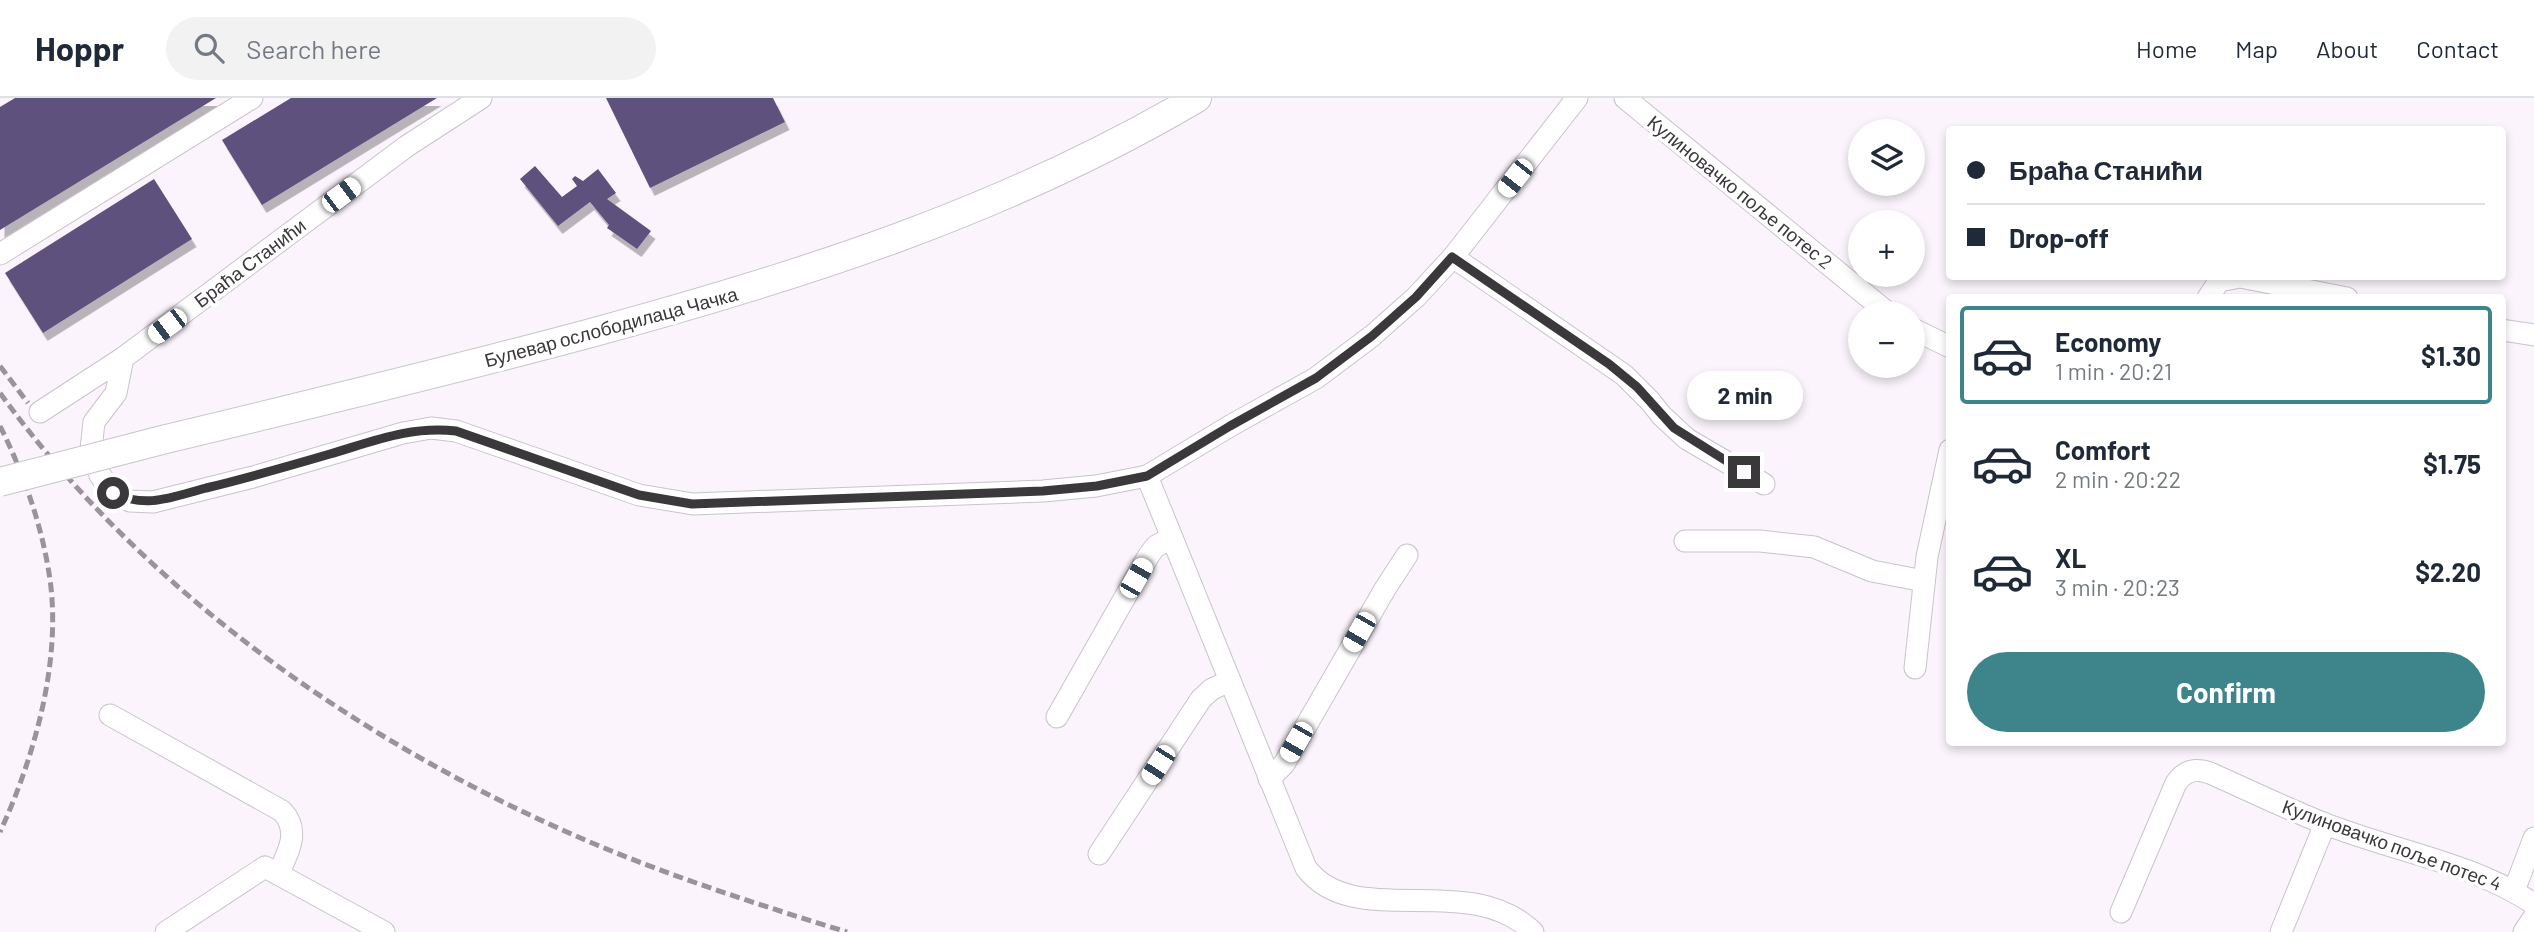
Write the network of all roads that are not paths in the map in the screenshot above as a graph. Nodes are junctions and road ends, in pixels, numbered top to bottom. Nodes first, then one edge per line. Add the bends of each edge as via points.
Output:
1 (252, 98) edge
2 (481, 98) edge
3 (1196, 98) edge
4 (1577, 98) edge
5 (1625, 98) edge
6 (0, 254) edge
7 (1452, 257) junction
8 (2224, 280) edge
9 (2255, 280) edge
10 (2210, 294) edge
11 (2327, 294) edge
12 (1873, 301) edge
13 (2506, 331) edge
14 (1925, 335) edge
15 (2534, 335) edge
16 (1946, 345) edge
17 (124, 358) junction
18 (40, 412) dead end
19 (1946, 470) edge
20 (1147, 476) junction
21 (0, 482) edge
22 (1765, 484) dead end
23 (1172, 538) junction
24 (1685, 541) dead end
25 (1407, 555) dead end
26 (1924, 581) junction
27 (1915, 668) dead end
28 (1230, 681) junction
29 (110, 715) dead end
30 (1057, 717) dead end
31 (1269, 779) junction
32 (2325, 824) junction
33 (2534, 838) edge
34 (1100, 854) dead end
35 (271, 870) junction
36 (2514, 891) junction
37 (2534, 904) edge
38 (2121, 912) dead end
39 (2534, 917) edge
40 (166, 932) edge
41 (384, 932) edge
42 (1533, 932) edge
43 (2281, 932) edge
44 (2524, 932) edge

1 - 6 street
2 - 17 street, Браћа Станићи via 407,146
3 - 21 main road, Булевар ослободилаца Чачка, bridge via 1042,180 853,256 514,354
4 - 7 street
5 - 12 street, Кулиновачко поље потес 2
7 - 20 street via 1416,297 1316,378
7 - 22 street via 1624,375 1687,439
8 - 10 street
9 - 11 street
13 - 15 street
14 - 16 street
17 - 18 street, Браћа Станићи
17 - 20 street via 116,393 94,422 91,449 100,475 113,493 130,501 153,502 431,428 456,431 639,495 692,504 1043,491
19 - 26 street
20 - 23 street
23 - 28 street
23 - 30 street via 1149,555
24 - 26 street via 1814,547 1872,570
25 - 31 street via 1279,771
26 - 27 street
28 - 31 street
28 - 34 street via 1202,699
29 - 35 street via 282,811 289,818 292,841
31 - 42 street via 1306,868 1332,896 1382,906 1480,906 1515,917
32 - 36 street, Кулиновачко поље потес 4 via 2417,852
32 - 38 street, Кулиновачко поље потес 4 via 2210,773 2191,771 2176,783
32 - 43 street
33 - 36 street
35 - 40 street
35 - 41 street
36 - 37 street, Кулиновачко поље потес 4
39 - 44 street

